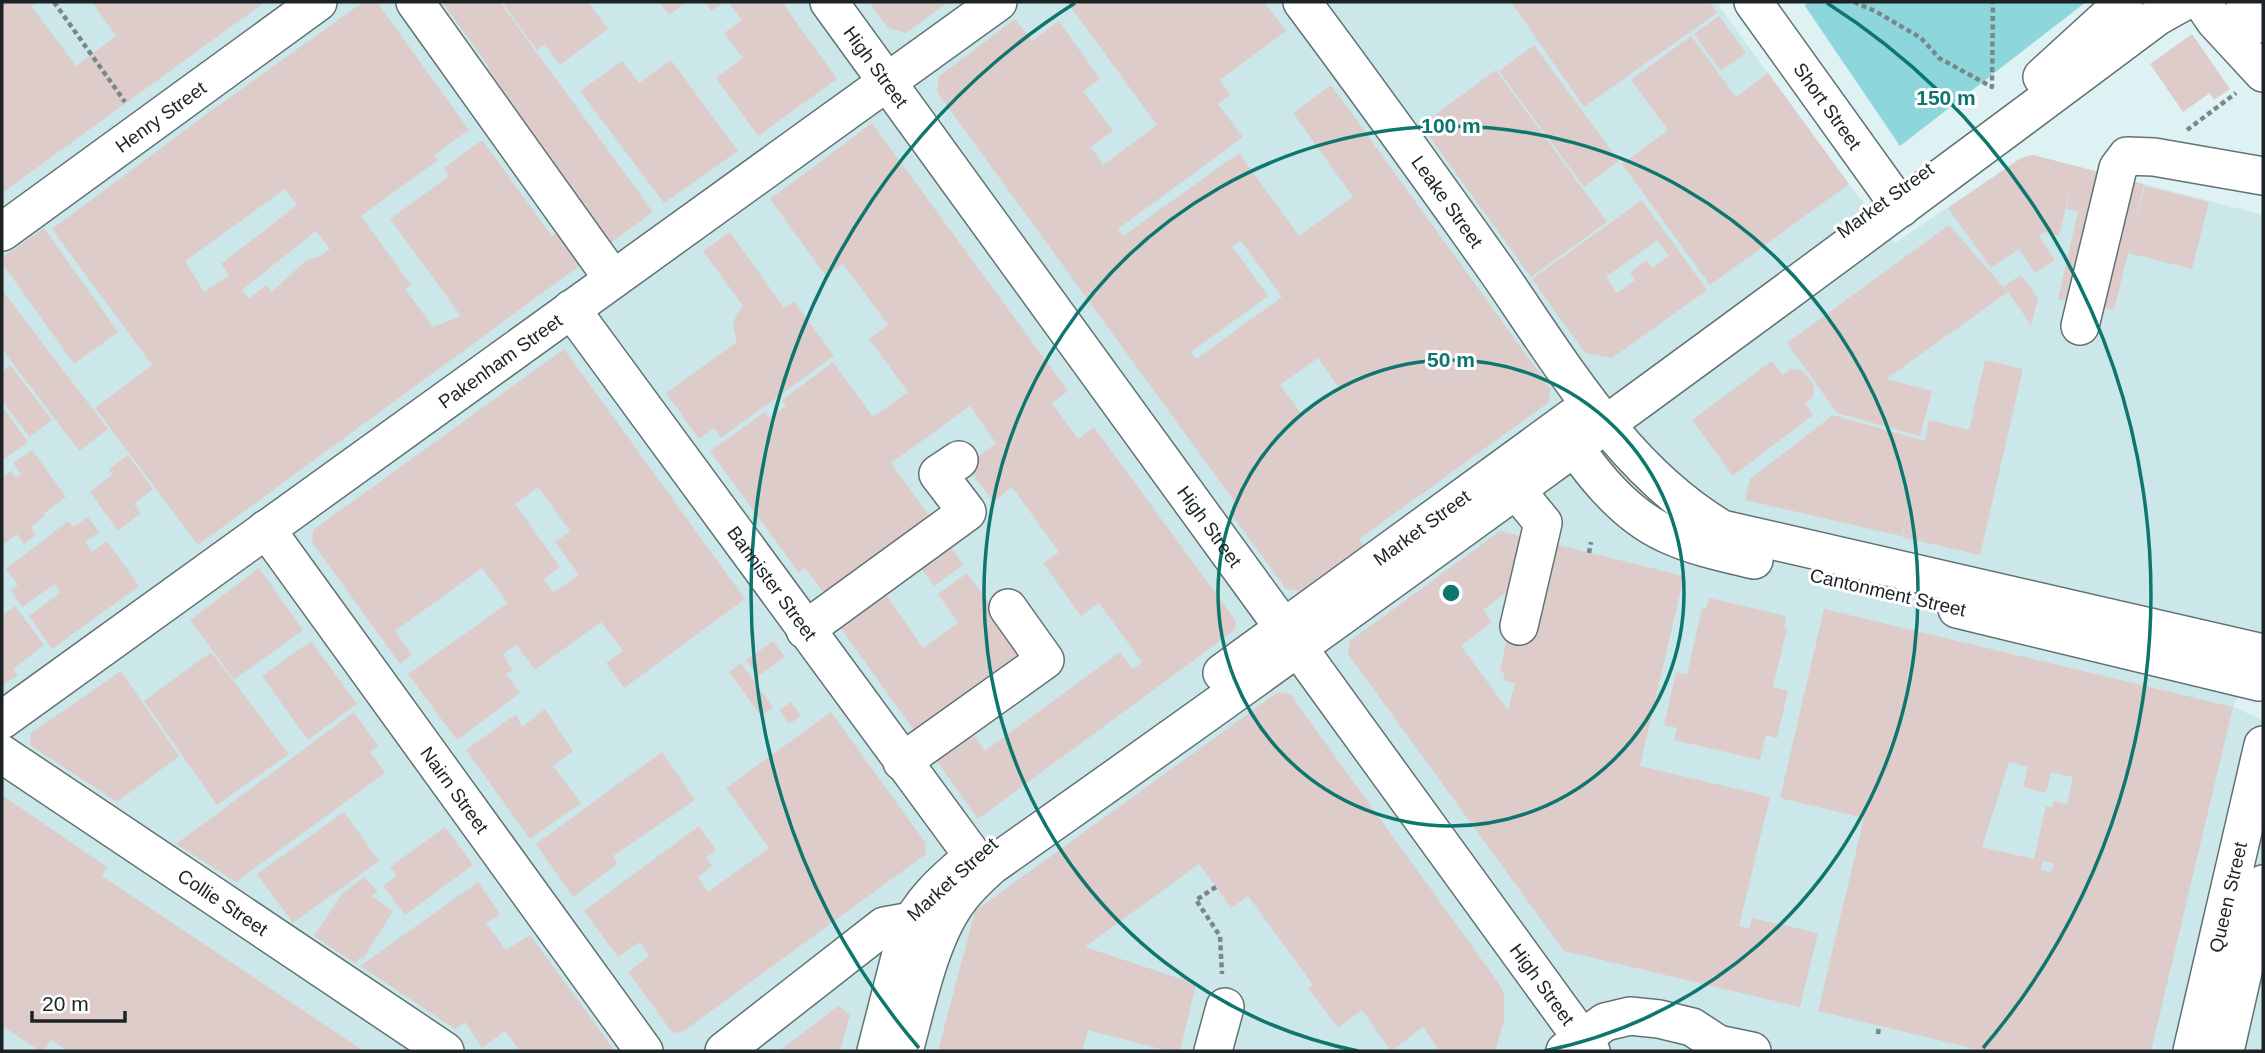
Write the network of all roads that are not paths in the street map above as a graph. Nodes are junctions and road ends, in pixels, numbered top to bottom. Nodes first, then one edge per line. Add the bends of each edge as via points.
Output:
1 (318, 2) edge
2 (415, 2) edge
3 (829, 2) edge
4 (998, 2) edge
5 (1302, 2) edge
6 (1754, 2) edge
7 (2124, 2) edge
8 (2183, 2) edge
9 (2202, 2) edge
10 (2245, 2) edge
11 (2263, 24) edge
12 (888, 81) junction
13 (2251, 82) edge
14 (2263, 176) edge
15 (1897, 202) junction
16 (2, 232) edge
17 (613, 279) junction
18 (571, 309) junction
19 (2080, 326) dead end
20 (1598, 414) junction
21 (1567, 437) junction
22 (959, 460) dead end
23 (1516, 490) junction
24 (266, 529) junction
25 (1008, 608) dead end
26 (1519, 626) dead end
27 (805, 630) junction
28 (1291, 638) junction
29 (2262, 675) edge
30 (2, 720) edge
31 (2263, 745) edge
32 (2, 754) edge
33 (902, 762) junction
34 (972, 856) junction
35 (2263, 884) edge
36 (912, 921) junction
37 (1225, 1007) road end
38 (1580, 1047) edge
39 (445, 1051) edge
40 (644, 1051) edge
41 (724, 1051) edge
42 (876, 1051) edge
43 (904, 1051) edge
44 (1213, 1051) edge
45 (1752, 1051) edge
46 (2192, 1051) edge
47 (2225, 1051) edge

1 - 16 street, Henry Street
2 - 17 street
3 - 12 street, High Street
4 - 12 street, Pakenham Street
5 - 20 street, Leake Street
6 - 15 street, Short Street
7 - 15 street, Market Street
8 - 15 street, Market Street
9 - 13 street
10 - 11 street
12 - 17 street, Pakenham Street
12 - 28 street, High Street
14 - 19 street via 2132,151 2118,168
15 - 20 street, Market Street via 1664,351
17 - 18 street, Pakenham Street
18 - 24 street, Pakenham Street
18 - 27 street, Bannister Street
20 - 21 street, Market Street
20 - 29 street, Cantonment Street via 1645,468 1692,511 1722,529
21 - 23 street, Market Street
21 - 28 street, Market Street
21 - 29 street, Cantonment Street via 1636,514 1664,533 1704,549
22 - 27 street via 939,474 967,512
23 - 26 street via 1543,523
23 - 28 street, Market Street
24 - 30 street, Pakenham Street
24 - 40 street, Nairn Street
25 - 33 street via 1045,660
27 - 33 street, Bannister Street
28 - 34 street, Market Street
28 - 38 street, High Street
28 - 43 street, Market Street via 991,866 959,899 928,966
31 - 46 street, Queen Street
32 - 39 street, Collie Street
33 - 34 street, Bannister Street
34 - 36 street, Market Street via 933,891
35 - 47 street, Queen Street
36 - 41 street, Market Street via 884,926
36 - 42 street
37 - 44 street
38 - 45 street via 1605,1022 1640,1016 1692,1027 1718,1044

